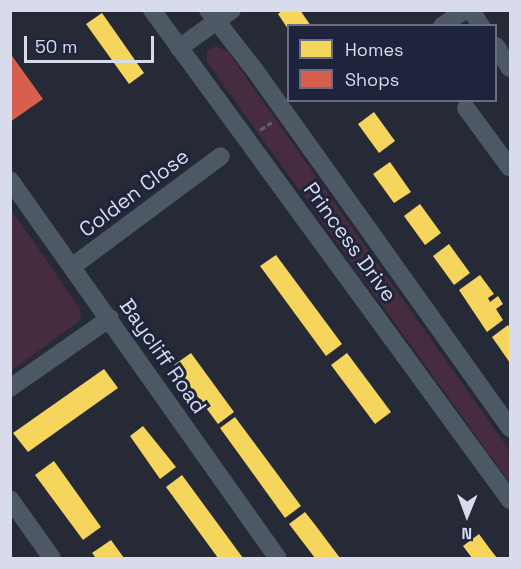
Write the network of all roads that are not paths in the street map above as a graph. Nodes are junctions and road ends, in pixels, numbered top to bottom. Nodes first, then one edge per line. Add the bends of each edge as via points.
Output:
1 (152, 10) edge
2 (232, 10) edge
3 (465, 10) edge
4 (471, 10) edge
5 (212, 16) edge
6 (445, 24) edge
7 (480, 24) edge
8 (179, 48) junction
9 (497, 49) edge
10 (510, 68) edge
11 (466, 108) dead end
12 (221, 156) dead end
13 (509, 163) edge
14 (10, 180) edge
15 (73, 266) junction
16 (110, 318) junction
17 (10, 388) edge
18 (510, 428) edge
19 (10, 499) edge
20 (510, 500) edge
21 (52, 558) edge
22 (278, 558) edge

1 - 8 street, Princess Drive
2 - 5 street
3 - 6 street
4 - 7 street
5 - 8 street
5 - 18 street, Princess Drive
8 - 20 street, Princess Drive
9 - 10 street
11 - 13 street
12 - 15 street, Colden Close
14 - 15 street, Baycliff Road
15 - 16 street, Baycliff Road
16 - 17 street
16 - 22 street, Baycliff Road
19 - 21 street

